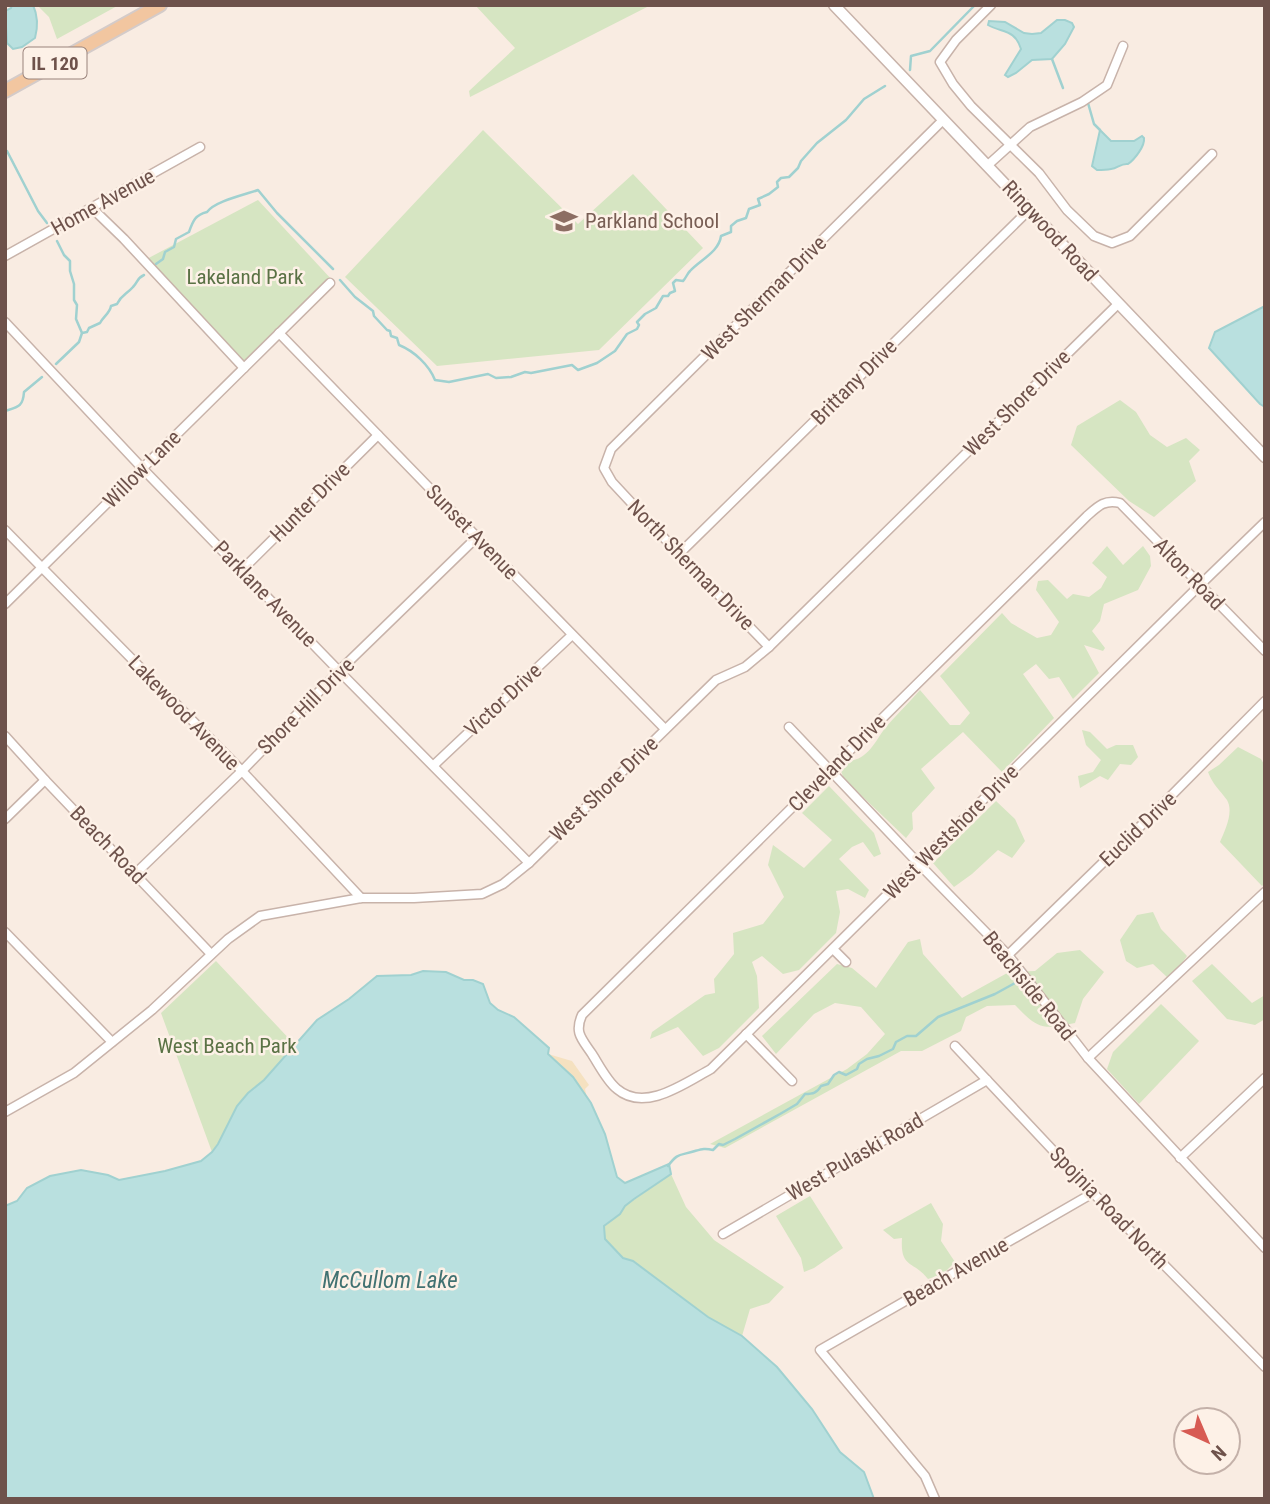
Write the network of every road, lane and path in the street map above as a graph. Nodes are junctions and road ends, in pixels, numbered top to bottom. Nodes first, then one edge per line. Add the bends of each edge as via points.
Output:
1 (160, 5) edge
2 (834, 5) edge
3 (992, 5) edge
4 (1123, 46) dead end
5 (5, 91) edge
6 (943, 120) junction
7 (1011, 144) junction
8 (200, 147) dead end
9 (1212, 154) dead end
10 (988, 165) junction
11 (92, 208) junction
12 (1030, 209) junction
13 (5, 256) edge
14 (330, 283) dead end
15 (1118, 304) junction
16 (5, 323) edge
17 (279, 333) junction
18 (244, 368) junction
19 (378, 435) junction
20 (1265, 457) edge
21 (143, 468) junction
22 (612, 482) joint
23 (1112, 501) joint
24 (1265, 522) edge
25 (5, 530) edge
26 (477, 537) junction
27 (679, 555) junction
28 (42, 568) junction
29 (242, 570) junction
30 (1200, 585) junction
31 (5, 604) edge
32 (572, 635) junction
33 (769, 648) junction
34 (1265, 651) edge
35 (339, 671) junction
36 (1265, 701) edge
37 (789, 727) dead end
38 (665, 729) junction
39 (5, 736) edge
40 (434, 765) junction
41 (830, 770) junction
42 (242, 771) junction
43 (45, 780) junction
44 (5, 819) edge
45 (528, 863) junction
46 (919, 864) junction
47 (135, 874) junction
48 (1265, 892) edge
49 (361, 898) junction
50 (5, 932) edge
51 (833, 949) junction
52 (211, 954) junction
53 (1009, 954) junction
54 (846, 962) dead end
55 (746, 1034) junction
56 (112, 1042) junction
57 (955, 1046) dead end
58 (1088, 1058) junction
59 (1265, 1078) edge
60 (987, 1080) junction
61 (792, 1081) dead end
62 (616, 1088) joint
63 (5, 1112) edge
64 (1180, 1158) junction
65 (1093, 1193) junction
66 (723, 1234) dead end
67 (1265, 1248) edge
68 (1265, 1367) edge
69 (935, 1499) edge

1 - 5 main road, IL 120
2 - 6 street, Ringwood Road
3 - 7 street via 940,62 971,106
4 - 7 street via 1107,85 1030,127
6 - 10 street, Ringwood Road
6 - 22 street, West Sherman Drive via 611,449 604,468
7 - 9 street via 1067,210 1094,236 1112,243 1130,236
7 - 10 street
8 - 11 street, Home Avenue
10 - 12 street, Ringwood Road
11 - 13 street, Home Avenue
11 - 18 street
12 - 15 street, Ringwood Road
12 - 27 street, Brittany Drive
14 - 17 street, Willow Lane
15 - 20 street, Ringwood Road
15 - 33 street, West Shore Drive
16 - 21 street, Parklane Avenue
17 - 18 street, Willow Lane
17 - 19 street, Sunset Avenue
18 - 21 street, Willow Lane
19 - 26 street, Sunset Avenue
19 - 29 street, Hunter Drive
21 - 28 street, Willow Lane
21 - 29 street, Parklane Avenue
22 - 27 street, North Sherman Drive
23 - 30 street, Alton Road via 1120,503
23 - 41 street, Cleveland Drive via 1087,516
24 - 30 street, West Westshore Drive
25 - 28 street, Lakewood Avenue
26 - 32 street, Sunset Avenue
26 - 35 street, Shore Hill Drive
27 - 33 street, North Sherman Drive
28 - 31 street, Willow Lane
28 - 42 street, Lakewood Avenue
29 - 35 street, Parklane Avenue
30 - 34 street, Alton Road
30 - 46 street, West Westshore Drive
32 - 38 street, Sunset Avenue
32 - 40 street, Victor Drive
33 - 38 street, West Shore Drive via 745,667 716,680
35 - 40 street, Parklane Avenue
35 - 42 street, Shore Hill Drive
36 - 53 street, Euclid Drive
37 - 41 street, Beachside Road
38 - 45 street, West Shore Drive
39 - 43 street, Beach Road
40 - 45 street, Parklane Avenue
41 - 46 street, Beachside Road
41 - 62 street, Cleveland Drive via 582,1015 580,1037
42 - 47 street, Shore Hill Drive
42 - 49 street, Lakewood Avenue
43 - 44 street
43 - 47 street, Beach Road
45 - 49 street, West Shore Drive via 482,894
46 - 51 street, West Westshore Drive
46 - 53 street, Beachside Road
47 - 52 street, Beach Road
48 - 58 street
49 - 52 street, West Shore Drive via 260,916
50 - 56 street
51 - 54 street
51 - 55 street, West Westshore Drive
52 - 56 street, West Shore Drive
53 - 58 street, Beachside Road
55 - 61 street
55 - 62 street, West Westshore Drive via 711,1069 669,1092 631,1098
56 - 63 street, West Shore Drive via 74,1073
57 - 60 street, Spojnia Road North
58 - 64 street, Beachside Road
59 - 64 street
60 - 65 street, Spojnia Road North
60 - 66 street, West Pulaski Road
64 - 67 street, Beachside Road
65 - 68 street, Spojnia Road North
65 - 69 street, Beach Avenue via 820,1350 925,1476

